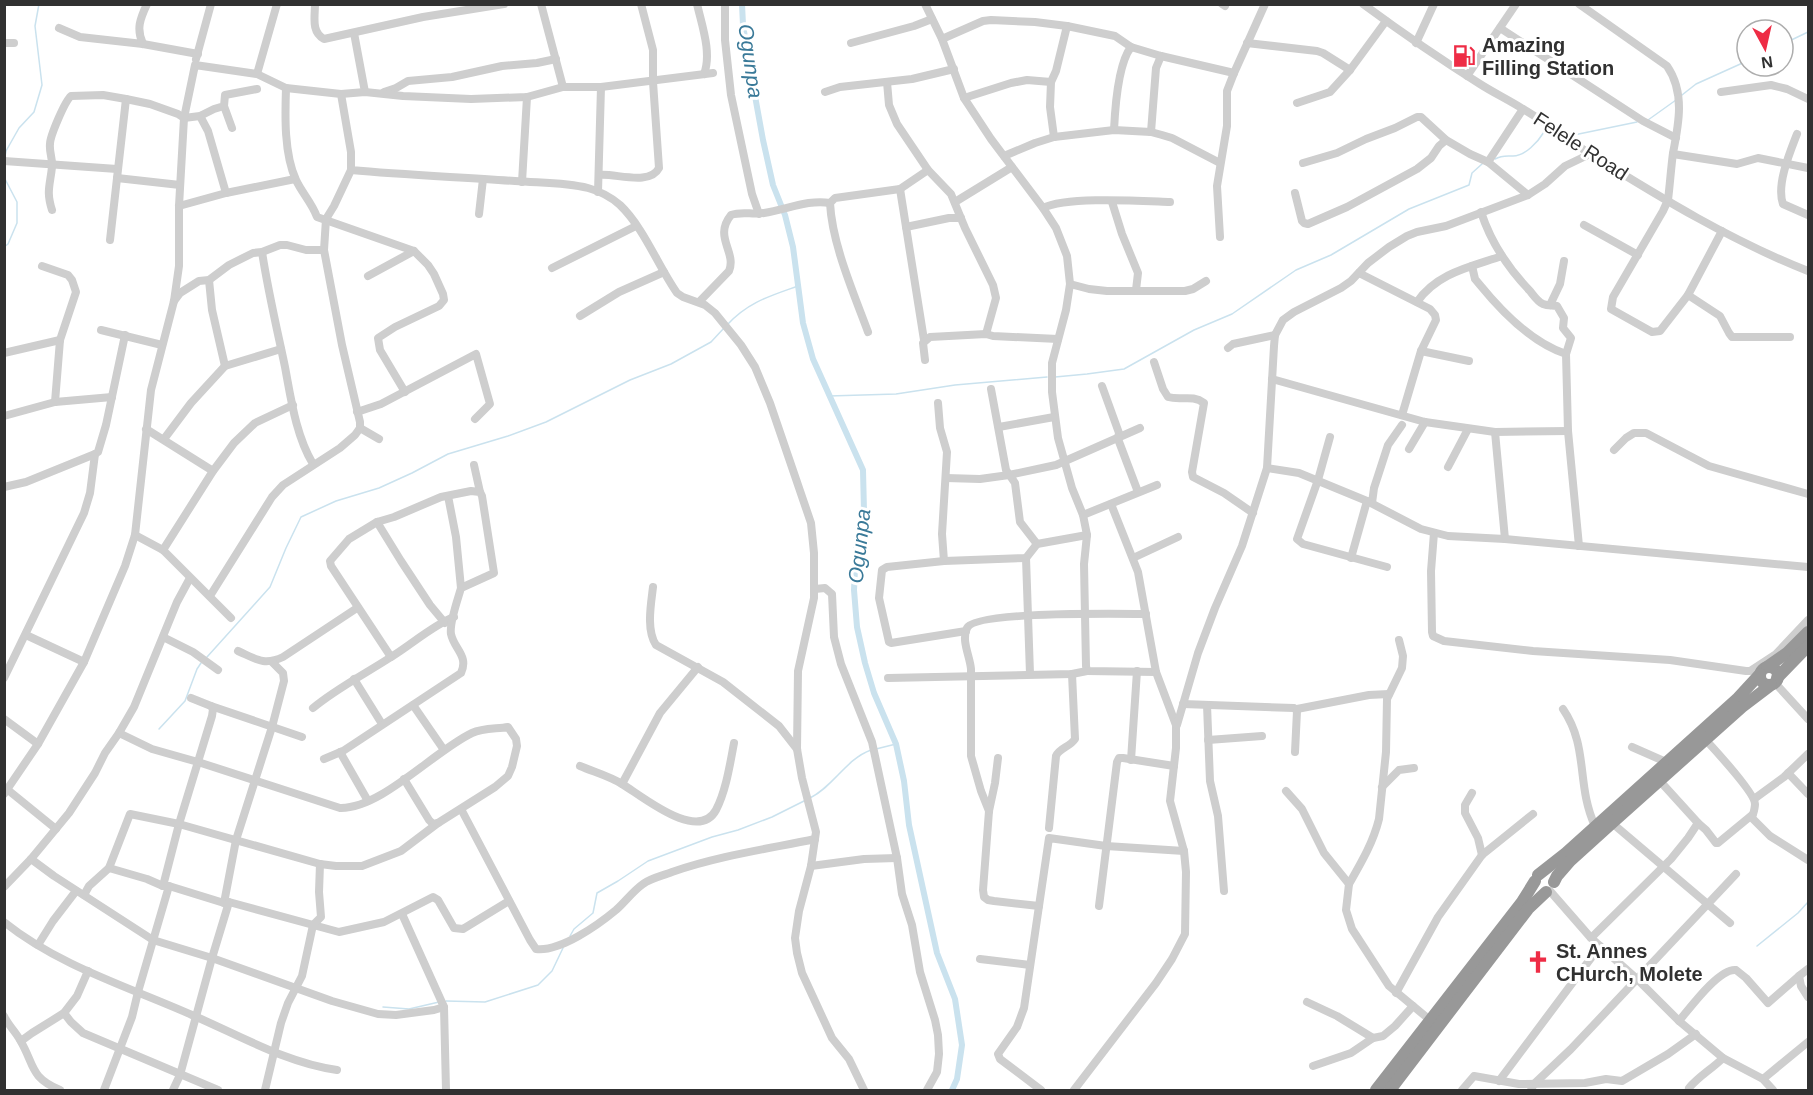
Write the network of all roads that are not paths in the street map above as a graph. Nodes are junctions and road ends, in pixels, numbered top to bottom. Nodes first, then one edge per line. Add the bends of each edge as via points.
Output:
1 (147, 4) edge
2 (211, 4) edge
3 (277, 4) edge
4 (315, 4) edge
5 (504, 4) edge
6 (541, 4) edge
7 (641, 4) edge
8 (697, 4) edge
9 (725, 4) edge
10 (925, 4) edge
11 (1265, 4) edge
12 (1363, 4) edge
13 (1434, 4) edge
14 (1516, 4) edge
15 (1585, 6) edge
16 (458, 8) edge
17 (932, 19) junction
18 (1386, 21) junction
19 (1067, 26) junction
20 (59, 28) dead end
21 (1500, 28) junction
22 (354, 33) junction
23 (942, 39) junction
24 (851, 43) dead end
25 (1247, 43) junction
26 (1416, 43) junction
27 (143, 44) junction
28 (1131, 47) junction
29 (198, 54) junction
30 (1161, 56) junction
31 (556, 59) junction
32 (195, 65) junction
33 (954, 69) junction
34 (1350, 70) junction
35 (713, 73) dead end
36 (1234, 73) junction
37 (257, 74) junction
38 (704, 74) junction
39 (1467, 76) junction
40 (653, 81) junction
41 (886, 82) junction
42 (1051, 82) junction
43 (563, 87) junction
44 (601, 87) junction
45 (286, 88) junction
46 (257, 89) dead end
47 (365, 92) junction
48 (825, 92) dead end
49 (1721, 92) dead end
50 (379, 93) junction
51 (341, 94) junction
52 (527, 98) junction
53 (964, 98) junction
54 (126, 99) junction
55 (1809, 99) edge
56 (1297, 103) dead end
57 (224, 106) junction
58 (1523, 109) junction
59 (200, 116) junction
60 (184, 118) junction
61 (232, 128) dead end
62 (1114, 130) junction
63 (1151, 132) junction
64 (1797, 134) dead end
65 (1054, 137) junction
66 (1676, 138) junction
67 (1446, 140) junction
68 (1590, 154) junction
69 (1673, 154) junction
70 (1004, 156) junction
71 (4, 161) edge
72 (1488, 162) junction
73 (1220, 163) junction
74 (1303, 163) dead end
75 (1786, 163) junction
76 (53, 164) junction
77 (1012, 167) junction
78 (1809, 168) edge
79 (351, 170) junction
80 (928, 170) junction
81 (117, 174) junction
82 (598, 175) junction
83 (296, 179) junction
84 (483, 179) junction
85 (522, 182) junction
86 (180, 185) junction
87 (900, 189) junction
88 (598, 192) junction
89 (226, 193) junction
90 (1295, 193) dead end
91 (1528, 195) junction
92 (1668, 200) junction
93 (955, 202) junction
94 (1112, 202) junction
95 (1170, 202) dead end
96 (830, 203) junction
97 (179, 206) junction
98 (1043, 208) junction
99 (52, 210) dead end
100 (1481, 212) junction
101 (761, 213) junction
102 (479, 214) dead end
103 (1809, 215) edge
104 (961, 218) junction
105 (326, 219) junction
106 (1584, 225) dead end
107 (636, 226) junction
108 (906, 227) junction
109 (1722, 231) junction
110 (1220, 237) dead end
111 (110, 240) dead end
112 (324, 250) junction
113 (414, 251) junction
114 (262, 252) junction
115 (1638, 255) junction
116 (1502, 256) junction
117 (1564, 261) dead end
118 (42, 266) dead end
119 (1472, 266) junction
120 (552, 268) dead end
121 (1809, 271) edge
122 (664, 272) junction
123 (1359, 273) junction
124 (368, 276) dead end
125 (209, 280) junction
126 (1206, 281) dead end
127 (1070, 284) junction
128 (1136, 290) junction
129 (1688, 295) junction
130 (174, 301) junction
131 (699, 302) junction
132 (1417, 302) junction
133 (1550, 306) junction
134 (580, 316) dead end
135 (101, 330) dead end
136 (868, 332) dead end
137 (986, 334) junction
138 (125, 335) junction
139 (1275, 335) junction
140 (1790, 337) dead end
141 (1058, 339) junction
142 (60, 340) junction
143 (924, 340) junction
144 (162, 345) junction
145 (1228, 348) dead end
146 (281, 349) junction
147 (1421, 351) junction
148 (4, 353) edge
149 (1566, 354) junction
150 (925, 360) dead end
151 (1469, 361) dead end
152 (1154, 362) dead end
153 (225, 366) junction
154 (1272, 379) junction
155 (1102, 386) dead end
156 (991, 389) dead end
157 (405, 392) junction
158 (112, 397) junction
159 (55, 402) junction
160 (938, 403) dead end
161 (293, 405) junction
162 (357, 412) junction
163 (4, 416) edge
164 (1054, 417) junction
165 (475, 419) dead end
166 (1402, 420) junction
167 (1425, 422) junction
168 (999, 427) junction
169 (360, 428) junction
170 (1140, 428) dead end
171 (146, 429) junction
172 (1468, 429) junction
173 (1568, 431) junction
174 (1495, 432) junction
175 (1330, 437) dead end
176 (164, 439) junction
177 (379, 439) dead end
178 (1118, 439) junction
179 (1409, 449) dead end
180 (1614, 450) dead end
181 (95, 454) junction
182 (1064, 461) junction
183 (313, 464) junction
184 (474, 465) dead end
185 (1448, 467) dead end
186 (1267, 468) junction
187 (213, 471) junction
188 (1009, 475) junction
189 (946, 478) junction
190 (1318, 480) junction
191 (1156, 485) dead end
192 (4, 488) edge
193 (480, 492) junction
194 (1138, 492) junction
195 (1809, 494) edge
196 (448, 496) junction
197 (1370, 502) junction
198 (1111, 504) junction
199 (1253, 513) junction
200 (1083, 515) junction
201 (377, 522) junction
202 (1434, 533) junction
203 (135, 535) junction
204 (1087, 535) junction
205 (1178, 537) dead end
206 (1505, 539) junction
207 (1037, 544) junction
208 (1579, 546) junction
209 (163, 550) junction
210 (1026, 558) junction
211 (1133, 558) junction
212 (1351, 558) junction
213 (944, 561) junction
214 (1386, 567) dead end
215 (1809, 567) edge
216 (190, 578) junction
217 (653, 587) dead end
218 (461, 588) junction
219 (814, 589) junction
220 (210, 596) junction
221 (357, 608) junction
222 (1146, 614) junction
223 (1086, 615) junction
224 (1028, 616) junction
225 (454, 617) junction
226 (231, 618) dead end
227 (1809, 620) edge
228 (443, 621) junction
229 (451, 628) junction
230 (966, 631) junction
231 (1809, 632) edge
232 (26, 635) junction
233 (163, 637) junction
234 (1399, 640) dead end
235 (1809, 646) edge
236 (238, 651) dead end
237 (391, 657) junction
238 (84, 662) junction
239 (272, 662) junction
240 (698, 667) junction
241 (218, 670) dead end
242 (1137, 671) junction
243 (1763, 671) junction
244 (1087, 672) junction
245 (1156, 672) junction
246 (1030, 674) junction
247 (1072, 674) junction
248 (970, 675) junction
249 (4, 678) edge
250 (888, 678) dead end
251 (354, 679) junction
252 (1775, 682) junction
253 (1389, 694) junction
254 (191, 698) dead end
255 (1183, 704) junction
256 (413, 705) junction
257 (1208, 705) junction
258 (211, 706) junction
259 (313, 708) dead end
260 (1563, 708) dead end
261 (1297, 709) junction
262 (4, 719) edge
263 (1809, 719) edge
264 (382, 724) junction
265 (1176, 725) junction
266 (272, 727) junction
267 (119, 733) junction
268 (1262, 736) dead end
269 (302, 737) dead end
270 (1705, 739) junction
271 (1208, 740) junction
272 (734, 743) dead end
273 (38, 744) junction
274 (1632, 747) dead end
275 (797, 749) junction
276 (444, 750) junction
277 (340, 752) junction
278 (1295, 752) dead end
279 (1809, 754) edge
280 (998, 758) dead end
281 (324, 759) dead end
282 (1131, 760) junction
283 (198, 762) junction
284 (1666, 762) junction
285 (579, 766) dead end
286 (1174, 766) junction
287 (1414, 768) dead end
288 (1788, 773) junction
289 (404, 779) junction
290 (1659, 780) junction
291 (255, 782) junction
292 (622, 784) junction
293 (1382, 787) junction
294 (1286, 791) dead end
295 (6, 792) edge
296 (1472, 793) dead end
297 (1809, 794) edge
298 (1754, 800) junction
299 (368, 801) junction
300 (461, 809) junction
301 (989, 811) junction
302 (1533, 814) dead end
303 (1752, 815) junction
304 (438, 823) junction
305 (1612, 823) junction
306 (1698, 823) junction
307 (178, 824) junction
308 (1595, 826) junction
309 (1049, 828) dead end
310 (56, 829) junction
311 (815, 839) junction
312 (236, 840) junction
313 (1106, 846) junction
314 (1184, 851) junction
315 (1482, 855) junction
316 (897, 858) junction
317 (31, 859) junction
318 (1809, 861) edge
319 (320, 864) junction
320 (811, 866) junction
321 (1664, 866) junction
322 (109, 868) junction
323 (1736, 874) dead end
324 (1536, 878) junction
325 (1349, 884) junction
326 (166, 886) junction
327 (4, 887) edge
328 (1550, 888) junction
329 (1224, 891) dead end
330 (80, 893) junction
331 (509, 901) junction
332 (227, 902) junction
333 (1708, 904) junction
334 (1039, 906) junction
335 (1099, 906) dead end
336 (402, 914) junction
337 (4, 922) edge
338 (1730, 923) dead end
339 (313, 926) junction
340 (1591, 938) junction
341 (153, 940) junction
342 (38, 945) junction
343 (1600, 946) junction
344 (212, 958) junction
345 (980, 959) dead end
346 (1030, 965) junction
347 (1809, 969) edge
348 (88, 971) junction
349 (1799, 976) junction
350 (1637, 979) junction
351 (297, 989) junction
352 (138, 992) junction
353 (1396, 993) junction
354 (1809, 997) edge
355 (1306, 1002) dead end
356 (1413, 1006) junction
357 (444, 1007) junction
358 (64, 1013) junction
359 (196, 1016) junction
360 (5, 1020) edge
361 (1430, 1020) junction
362 (1679, 1021) junction
363 (1696, 1034) junction
364 (1373, 1038) junction
365 (21, 1041) junction
366 (1809, 1042) edge
367 (119, 1049) junction
368 (273, 1051) junction
369 (1723, 1058) junction
370 (1312, 1066) dead end
371 (337, 1070) dead end
372 (180, 1075) junction
373 (1763, 1078) junction
374 (1499, 1081) junction
375 (1622, 1081) junction
376 (1532, 1087) edge
377 (1689, 1088) dead end
378 (60, 1090) edge
379 (104, 1090) edge
380 (172, 1090) edge
381 (218, 1090) edge
382 (265, 1090) edge
383 (446, 1090) edge
384 (864, 1090) edge
385 (927, 1090) edge
386 (1041, 1090) edge
387 (1074, 1090) edge
388 (1376, 1090) edge
389 (1390, 1090) edge
390 (1462, 1090) edge
391 (1622, 1090) edge
392 (1773, 1090) edge

1 - 27 street via 138,27
2 - 29 street
3 - 37 street
4 - 22 street via 314,24 319,37
5 - 16 street
6 - 31 street
7 - 40 street via 653,50
8 - 38 street via 705,48
9 - 101 street via 731,95 753,194
10 - 17 street
11 - 25 street
12 - 18 street, Felele Road
13 - 26 street
14 - 21 street
15 - 66 street via 1667,66 1674,76 1679,110
16 - 22 street
17 - 23 street
17 - 24 street
18 - 26 street, Felele Road
18 - 34 street
19 - 23 street via 991,20
19 - 28 street via 1115,36
19 - 42 street
20 - 27 street via 80,36
21 - 39 street
21 - 66 street via 1642,121
22 - 47 street
23 - 33 street
25 - 34 street via 1317,51
25 - 36 street
26 - 39 street, Felele Road
27 - 29 street
28 - 30 street
28 - 62 street via 1117,91
29 - 32 street
30 - 36 street
30 - 63 street via 1155,72
31 - 43 street
31 - 50 street via 408,81
32 - 37 street
32 - 60 street
33 - 41 street
33 - 53 street
34 - 56 street via 1330,92
35 - 38 street
36 - 73 street via 1227,91 1227,126
37 - 45 street
38 - 40 street
39 - 58 street, Felele Road
40 - 44 street
40 - 82 street via 657,173 636,178
41 - 48 street
41 - 80 street via 897,124
42 - 53 street via 1027,80
42 - 65 street
43 - 44 street
43 - 52 street
44 - 82 street
45 - 51 street
45 - 83 street via 286,135
46 - 57 street via 225,95
47 - 50 street
47 - 51 street
49 - 55 street via 1771,85
50 - 52 street
51 - 79 street
52 - 85 street
53 - 70 street
54 - 60 street
54 - 76 street via 95,95 68,98 50,139
54 - 81 street
57 - 59 street
57 - 61 street
58 - 68 street, Felele Road
58 - 72 street
59 - 60 street
59 - 89 street
60 - 86 street
62 - 63 street
62 - 65 street
63 - 73 street via 1172,138
64 - 75 street
65 - 70 street
66 - 69 street
67 - 72 street
67 - 74 street via 1425,119 1417,117 1337,153
67 - 90 street via 1417,169 1308,224 1302,221
68 - 91 street via 1565,166
68 - 92 street, Felele Road
69 - 75 street via 1732,164 1758,158
69 - 92 street
70 - 77 street
71 - 76 street
72 - 91 street
73 - 110 street
75 - 78 street
75 - 103 street via 1780,198 1783,204
76 - 81 street
76 - 99 street via 48,192
77 - 93 street
77 - 98 street
79 - 84 street
79 - 105 street
80 - 87 street
80 - 93 street
81 - 86 street
81 - 111 street
82 - 88 street
83 - 89 street
83 - 105 street via 317,217
84 - 85 street
84 - 102 street
85 - 88 street via 577,186
86 - 97 street
87 - 96 street via 835,198
87 - 108 street
88 - 107 street via 619,205
89 - 97 street
91 - 100 street
92 - 109 street, Felele Road
92 - 115 street
93 - 104 street
94 - 95 street
94 - 98 street
94 - 128 street via 1138,273
96 - 101 street
96 - 136 street via 849,280
97 - 130 street via 180,254
98 - 127 street via 1063,242
100 - 116 street
100 - 123 street via 1407,236
101 - 131 street via 738,213 728,219 724,237 731,266
104 - 108 street
104 - 137 street via 995,291
105 - 112 street
105 - 113 street
106 - 115 street
107 - 120 street
107 - 122 street
108 - 143 street
109 - 121 street, Felele Road
109 - 129 street
112 - 114 street via 280,245
112 - 162 street
113 - 124 street
113 - 157 street via 434,274 444,300 378,338 380,350
114 - 125 street via 245,257
114 - 146 street
115 - 129 street via 1613,297 1614,312 1657,333
116 - 119 street
116 - 133 street via 1540,302
117 - 133 street via 1560,284
118 - 142 street via 68,275 76,292
119 - 132 street via 1442,278
119 - 149 street via 1475,279 1510,316 1534,338
122 - 131 street via 677,293
122 - 134 street via 619,292
123 - 132 street
123 - 139 street via 1341,288 1283,320
125 - 130 street via 199,281
125 - 153 street
126 - 128 street via 1185,291
127 - 128 street via 1098,290
127 - 141 street
129 - 140 street via 1720,316 1732,337
130 - 144 street
131 - 219 street via 715,313 741,345 771,403 811,523
132 - 147 street via 1430,309 1436,320
133 - 149 street via 1557,306 1564,318 1563,328 1571,338
135 - 138 street
137 - 141 street
137 - 143 street
138 - 144 street
138 - 158 street
139 - 145 street
139 - 154 street
141 - 164 street via 1052,372
142 - 148 street
142 - 159 street
143 - 150 street
144 - 171 street
146 - 153 street
146 - 161 street
147 - 151 street
147 - 166 street
149 - 173 street
152 - 199 street via 1168,397 1189,397 1204,403 1193,477
153 - 176 street
154 - 166 street
154 - 186 street
155 - 178 street
156 - 168 street
157 - 162 street
157 - 165 street via 476,354 490,404
158 - 159 street
158 - 181 street
159 - 163 street
160 - 189 street via 947,452
161 - 183 street
161 - 187 street via 255,423
162 - 169 street
164 - 168 street
164 - 182 street
166 - 167 street
166 - 197 street via 1388,445
167 - 172 street
167 - 179 street
168 - 188 street
169 - 177 street
169 - 183 street via 340,448
170 - 178 street
171 - 176 street
171 - 203 street
172 - 174 street
172 - 185 street
173 - 174 street
173 - 208 street
174 - 206 street
175 - 190 street
176 - 187 street
178 - 182 street
178 - 194 street
180 - 195 street via 1626,438 1646,433 1709,466
181 - 192 street
181 - 232 street via 88,505
182 - 188 street
182 - 200 street
183 - 220 street via 283,485 265,506
184 - 193 street
186 - 190 street
186 - 199 street
187 - 209 street
188 - 189 street
188 - 207 street via 1015,483 1020,522
189 - 213 street
190 - 197 street
190 - 212 street via 1297,539
191 - 194 street
193 - 196 street
193 - 218 street via 494,573
194 - 198 street
196 - 201 street
196 - 218 street
197 - 202 street
197 - 212 street
198 - 200 street
198 - 211 street
199 - 255 street via 1198,653
200 - 204 street
201 - 221 street via 349,540 330,561
201 - 228 street
202 - 206 street
202 - 227 street via 1432,632 1444,641 1670,660 1746,671 1776,654
203 - 209 street
203 - 238 street
204 - 207 street
204 - 223 street
205 - 211 street
206 - 208 street
207 - 210 street
208 - 215 street
209 - 216 street
210 - 213 street
210 - 224 street
211 - 222 street
212 - 214 street
213 - 230 street via 882,570 879,598 888,640 891,644
216 - 220 street
216 - 233 street
217 - 240 street via 650,613 654,641
218 - 225 street
219 - 275 street via 812,615 798,671
219 - 316 street via 825,588 832,594 834,637 873,742
220 - 226 street
221 - 237 street
221 - 239 street
222 - 223 street
222 - 245 street
223 - 224 street
223 - 244 street
224 - 230 street via 981,620 970,624
224 - 246 street
225 - 228 street
225 - 229 street
228 - 229 street
228 - 237 street
229 - 256 street via 464,668 454,679
230 - 248 street
231 - 243 highway
232 - 238 street
232 - 249 street
233 - 241 street
233 - 267 street
234 - 253 street via 1402,668
235 - 252 highway
236 - 239 street
237 - 251 street
238 - 273 street
239 - 266 street via 283,673 284,681
240 - 275 street via 778,726
240 - 292 street via 660,713
242 - 244 street
242 - 245 street
242 - 282 street
243 - 252 highway via 1761,682
243 - 284 highway
244 - 247 street
245 - 265 street
246 - 247 street
246 - 248 street
247 - 309 street via 1075,739 1056,756
248 - 250 street
248 - 301 street via 971,756
251 - 259 street
251 - 264 street
252 - 263 street
252 - 270 highway
253 - 261 street
253 - 293 street
254 - 258 street
255 - 257 street
255 - 265 street
256 - 264 street
256 - 276 street
257 - 261 street
257 - 271 street
258 - 266 street
258 - 283 street via 212,717
260 - 308 street via 1576,731 1584,793
261 - 278 street
262 - 273 street
264 - 277 street
265 - 286 street
266 - 269 street
266 - 291 street
267 - 283 street via 142,746
267 - 310 street
268 - 271 street
270 - 290 highway
270 - 298 street
271 - 329 street
272 - 292 street via 715,813 702,822 679,819
273 - 295 street
274 - 284 street
275 - 311 street
276 - 289 street
276 - 300 street via 472,733 488,729 508,727 516,739 508,776
277 - 281 street
277 - 299 street
279 - 288 street
280 - 301 street
282 - 286 street
282 - 313 street via 1119,758 1117,762
283 - 291 street
283 - 307 street
284 - 308 highway
285 - 292 street
286 - 314 street via 1170,801
287 - 293 street via 1399,770
288 - 297 street
288 - 298 street
289 - 299 street
289 - 304 street via 429,820
290 - 305 highway
290 - 306 street
291 - 299 street via 340,808
291 - 312 street
293 - 325 street via 1376,829
294 - 325 street via 1302,809 1324,853
295 - 310 street
296 - 315 street via 1465,813
298 - 303 street
300 - 304 street
300 - 331 street
301 - 334 street via 984,897
302 - 315 street
303 - 306 street via 1718,843
303 - 318 street via 1770,836
304 - 319 street via 401,851 362,866
305 - 321 street
305 - 328 highway via 1566,866
306 - 321 street
307 - 312 street
307 - 322 street via 130,814
307 - 326 street
308 - 324 highway
310 - 317 street
311 - 320 street
311 - 331 street via 711,861 653,879 597,924 545,950 536,949
312 - 319 street
312 - 332 street
313 - 314 street
313 - 334 street via 1049,838
313 - 335 street
314 - 387 street via 1186,926 1181,945
315 - 353 street via 1438,917
316 - 320 street
316 - 385 street via 920,972 938,1035 937,1072
317 - 327 street
317 - 330 street
319 - 339 street via 321,917
320 - 384 street via 795,938 800,965 832,1038 849,1059
321 - 333 street
321 - 340 street
322 - 326 street
322 - 330 street
323 - 333 street
324 - 328 highway via 1549,874
324 - 361 highway via 1522,902
325 - 353 street via 1346,910 1352,929
326 - 332 street
326 - 341 street
328 - 340 street
328 - 389 highway via 1528,909
330 - 341 street
330 - 342 street
331 - 336 street via 463,929 454,928 433,897
332 - 339 street
332 - 344 street
333 - 338 street
333 - 350 street
334 - 346 street
336 - 339 street via 339,932
336 - 357 street
337 - 342 street
339 - 351 street
340 - 343 street
341 - 344 street
341 - 352 street
342 - 348 street
343 - 350 street
343 - 374 street
344 - 351 street
344 - 359 street
345 - 346 street
346 - 386 street via 1021,1018 998,1054
347 - 349 street
348 - 352 street
348 - 358 street
349 - 354 street
349 - 362 street via 1768,1003 1746,978 1732,969
350 - 362 street
350 - 376 street
351 - 357 street via 378,1014
351 - 368 street via 288,1003
352 - 359 street
352 - 367 street
353 - 356 street
355 - 364 street
356 - 361 street
356 - 364 street via 1383,1036
357 - 383 street
358 - 365 street
358 - 367 street via 83,1033
359 - 368 street
359 - 372 street
360 - 365 street
361 - 388 highway
362 - 363 street
363 - 369 street
363 - 375 street
364 - 370 street via 1351,1053
365 - 378 street via 34,1073
366 - 373 street
367 - 372 street
367 - 379 street
368 - 371 street
368 - 382 street
369 - 373 street
369 - 377 street
372 - 380 street
372 - 381 street
373 - 392 street
374 - 376 street
374 - 390 street via 1474,1076
375 - 376 street via 1606,1079
375 - 391 street

